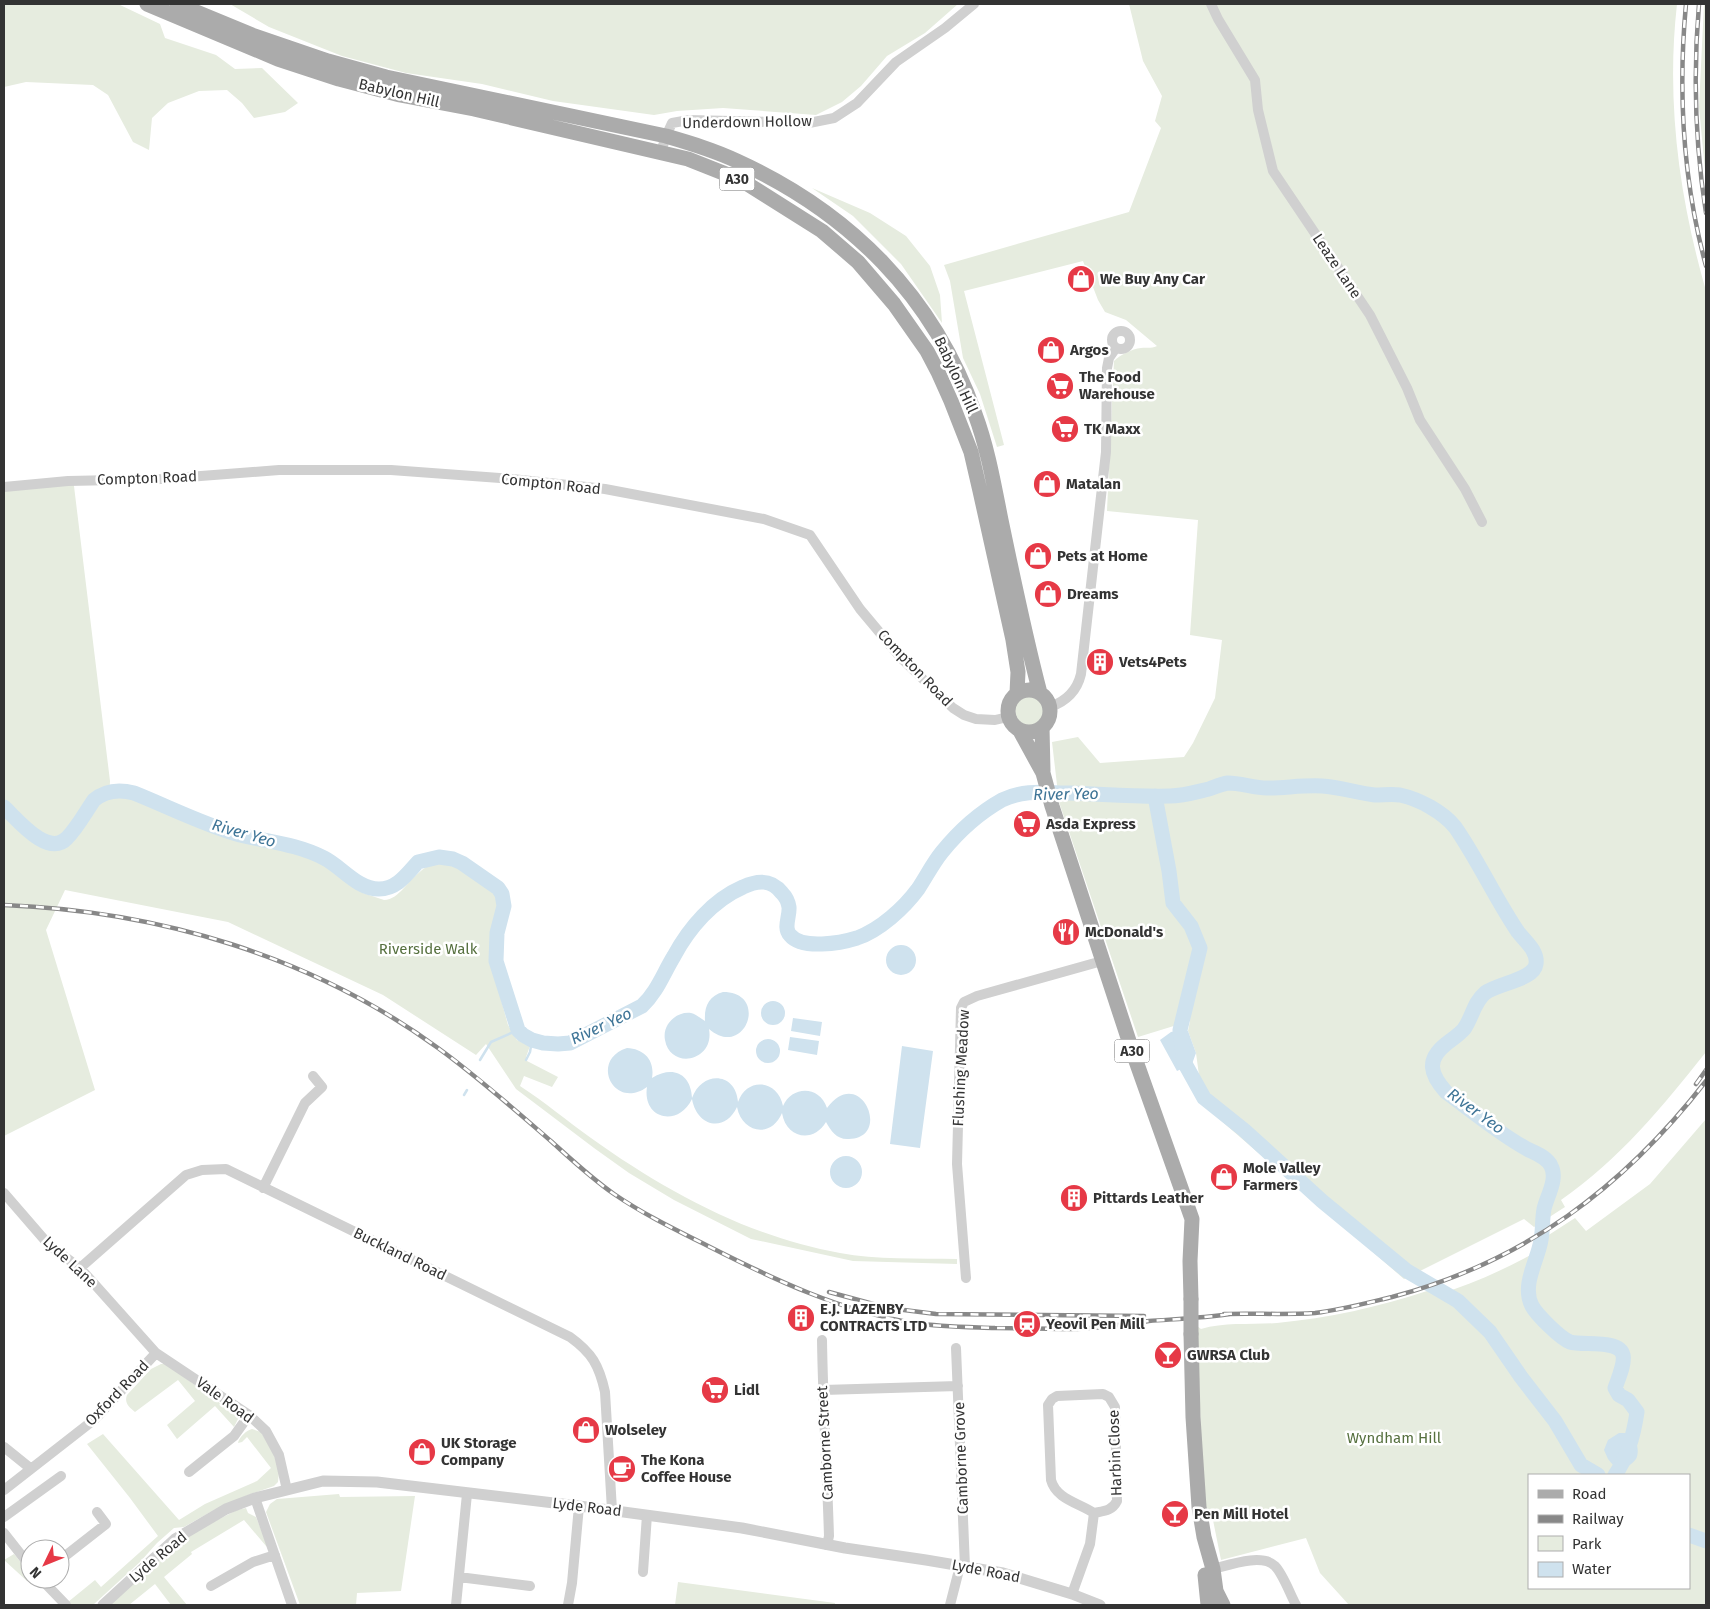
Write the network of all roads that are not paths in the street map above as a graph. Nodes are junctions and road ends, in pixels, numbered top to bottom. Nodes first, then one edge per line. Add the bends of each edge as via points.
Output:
1 (147, 4) edge
2 (177, 4) edge
3 (974, 4) edge
4 (1211, 4) edge
5 (666, 136) junction
6 (661, 152) junction
7 (1116, 348) dead end
8 (4, 487) edge
9 (990, 504) junction
10 (1482, 522) dead end
11 (1017, 693) junction
12 (1040, 693) junction
13 (1050, 707) junction
14 (1008, 717) junction
15 (1042, 728) junction
16 (1020, 731) junction
17 (1043, 773) junction
18 (1102, 962) junction
19 (313, 1076) dead end
20 (263, 1188) junction
21 (4, 1194) edge
22 (80, 1268) junction
23 (966, 1278) dead end
24 (822, 1340) dead end
25 (956, 1348) dead end
26 (156, 1352) junction
27 (958, 1386) junction
28 (822, 1390) junction
29 (249, 1415) junction
30 (4, 1447) edge
31 (30, 1468) junction
32 (189, 1472) dead end
33 (61, 1476) dead end
34 (4, 1490) edge
35 (287, 1490) junction
36 (467, 1494) junction
37 (254, 1498) junction
38 (579, 1506) junction
39 (612, 1510) junction
40 (97, 1512) dead end
41 (1094, 1514) junction
42 (647, 1515) junction
43 (4, 1517) edge
44 (4, 1533) edge
45 (1204, 1536) junction
46 (827, 1545) junction
47 (20, 1553) edge
48 (70, 1553) edge
49 (275, 1556) junction
50 (631, 1560) dead end
51 (643, 1561) junction
52 (962, 1567) junction
53 (1213, 1568) junction
54 (643, 1572) dead end
55 (459, 1577) junction
56 (211, 1586) dead end
57 (530, 1586) dead end
58 (51, 1589) edge
59 (1072, 1594) junction
60 (1212, 1601) edge
61 (66, 1605) edge
62 (103, 1605) edge
63 (292, 1605) edge
64 (456, 1605) edge
65 (568, 1605) edge
66 (950, 1605) edge
67 (1100, 1605) edge
68 (1296, 1605) edge

1 - 6 main road, Babylon Hill / A30 via 278,59 339,79
2 - 5 main road, Babylon Hill / A30 via 252,35 386,77
3 - 5 street, Underdown Hollow via 896,62 857,103 834,118 809,123 689,120 672,123
4 - 10 street, Leaze Lane via 1256,80 1258,110 1273,171 1370,314 1420,420 1465,489
5 - 6 street
5 - 9 main road, Babylon Hill / A30 via 736,160 783,184 848,228 891,271 941,339 976,414 986,451
6 - 9 main road, Babylon Hill / A30 via 741,180 822,231 876,281 912,329 938,372
7 - 13 street via 1107,368 1106,452 1081,674 1069,698
8 - 14 street, Compton Road via 279,470 391,470 605,489 764,519 810,534 860,609 901,658 953,708 976,719
9 - 11 main road, Babylon Hill / A30 via 1018,672
9 - 12 main road, Babylon Hill / A30
11 - 12 main road via 1028,690
11 - 14 main road, A30 via 1008,704
12 - 13 main road, A30
13 - 15 main road, A30 via 1049,718
14 - 16 main road, A30 via 1014,728
15 - 16 main road via 1032,733
15 - 17 main road, A30
16 - 17 main road, A30
17 - 18 main road, A30
18 - 23 street, Flushing Meadow via 969,999 961,1008 957,1164
18 - 45 main road, A30, bridge via 1192,1219 1191,1334 1198,1492
19 - 20 street via 322,1087 305,1103
20 - 22 street, Buckland Road via 226,1169 202,1170 186,1175
20 - 39 street, Buckland Road via 570,1337 585,1348 601,1373 605,1392
21 - 22 street, Lyde Lane via 49,1246
22 - 26 street, Lyde Lane
24 - 28 street, Camborne Street
25 - 27 street, Camborne Grove
26 - 29 street, Vale Road
26 - 31 street, Oxford Road via 95,1419
27 - 28 street
27 - 52 street, Camborne Grove
28 - 46 street, Camborne Street
29 - 32 street via 234,1436
29 - 35 street, Vale Road via 266,1431 279,1455
30 - 31 street
31 - 34 street, Oxford Road
33 - 43 street
35 - 36 street, Lyde Road via 323,1481 377,1482
35 - 37 street, Lyde Road
36 - 38 street, Lyde Road
36 - 55 street
37 - 49 street
37 - 62 street, Lyde Road via 226,1509 175,1539
38 - 39 street, Lyde Road
38 - 65 street
39 - 42 street, Lyde Road
40 - 48 street via 109,1528
41 - 41 street, Harbin Close via 1059,1495 1050,1480 1048,1405 1057,1396 1104,1394 1115,1406 1117,1502 1109,1510
41 - 59 street, Harbin Close via 1090,1544
42 - 46 street, Lyde Road via 742,1528
42 - 51 street
44 - 47 street
45 - 53 main road, A30
45 - 60 main road, A30 via 1204,1568
46 - 52 street, Lyde Road
49 - 56 street via 253,1562
49 - 63 street
50 - 51 street
51 - 54 street
52 - 59 street, Lyde Road via 1003,1573
52 - 66 street, Camborne Grove
53 - 60 main road, A30
53 - 68 street via 1267,1561 1275,1566
55 - 57 street
55 - 64 street
58 - 61 street
59 - 67 street, Lyde Road

